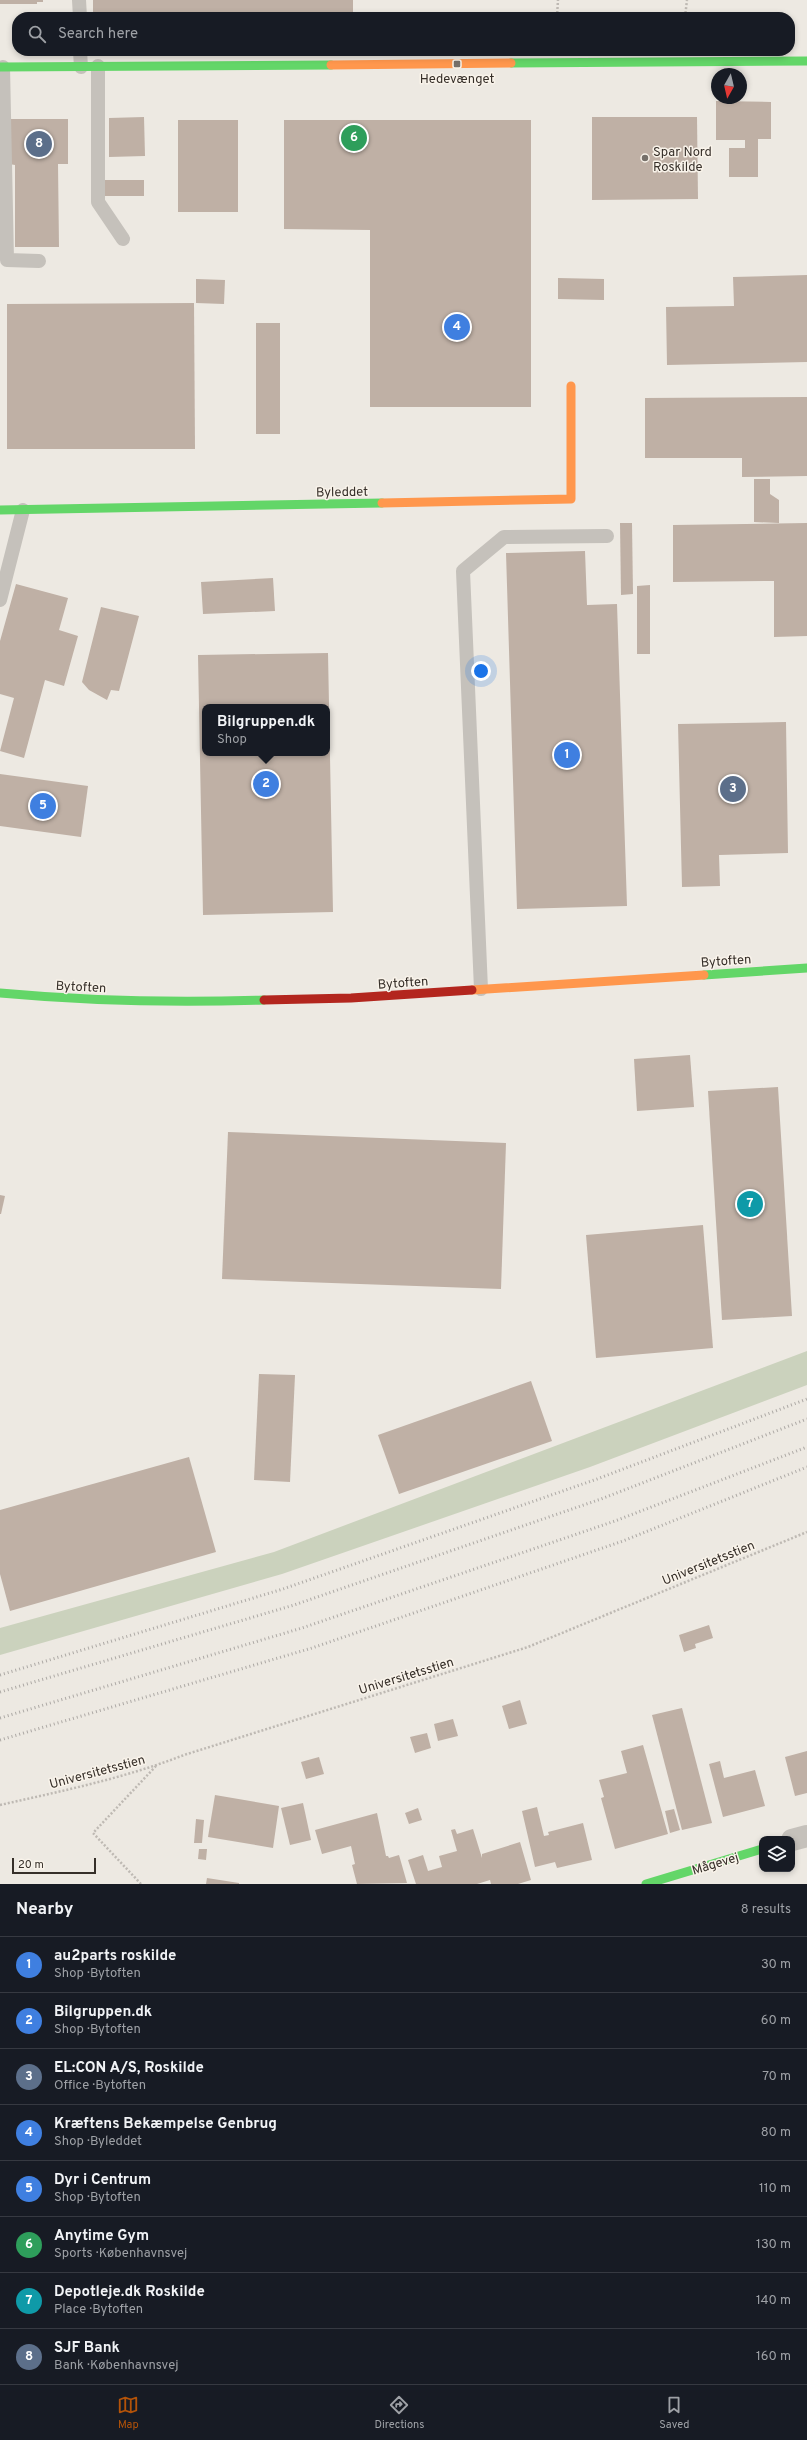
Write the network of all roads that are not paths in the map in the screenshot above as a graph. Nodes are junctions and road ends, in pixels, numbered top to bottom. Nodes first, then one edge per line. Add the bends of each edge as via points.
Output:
1 (79, 0) edge
2 (80, 12) edge
3 (80, 56) edge
4 (807, 61) edge
5 (98, 66) junction
6 (1, 67) edge
7 (81, 67) junction
8 (123, 239) dead end
9 (39, 261) dead end
10 (571, 386) dead end
11 (0, 510) edge
12 (23, 510) junction
13 (608, 536) dead end
14 (0, 600) edge
15 (807, 968) edge
16 (481, 989) junction
17 (0, 994) edge
18 (807, 1836) edge
19 (795, 1839) edge
20 (759, 1850) edge
21 (646, 1884) edge

1 - 2 lane
3 - 7 lane
4 - 5 street
5 - 7 street
5 - 8 lane via 98,202
6 - 7 street
6 - 9 lane via 6,260
10 - 12 street, Byleddet via 570,500
11 - 12 street, Byleddet
12 - 14 lane
13 - 16 lane via 504,537 463,571
15 - 16 street, Bytoften
16 - 17 street, Bytoften via 351,998 197,1002 80,1000
18 - 19 street
20 - 21 street, Mågevej

